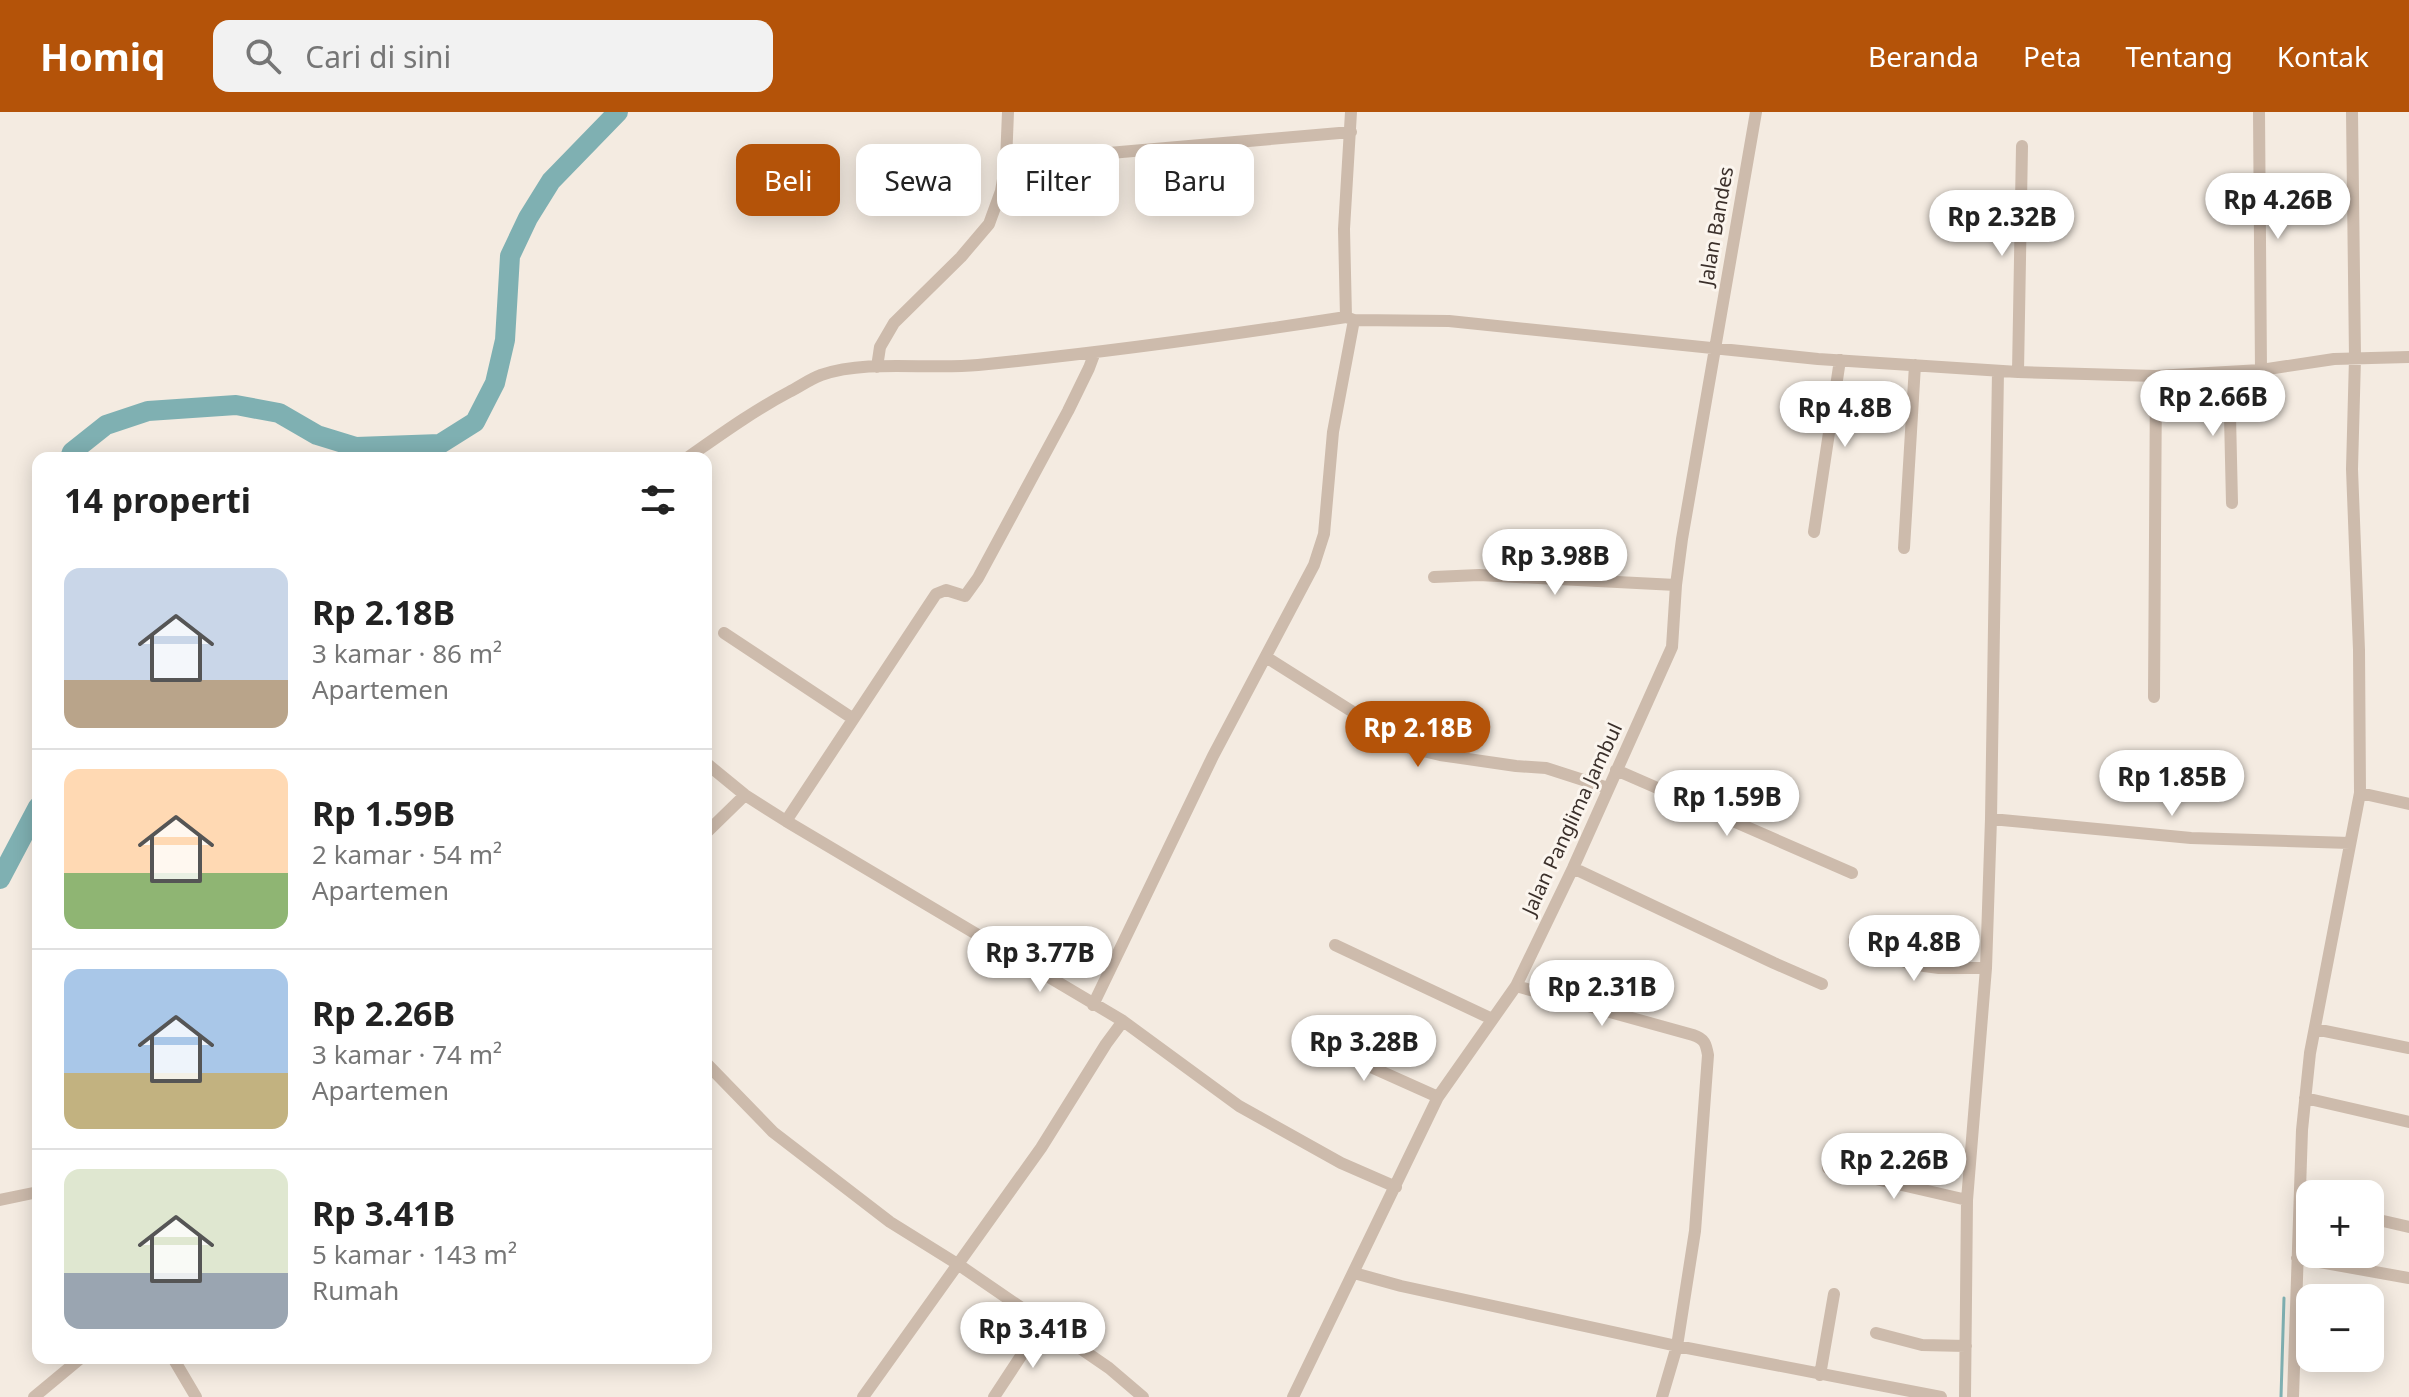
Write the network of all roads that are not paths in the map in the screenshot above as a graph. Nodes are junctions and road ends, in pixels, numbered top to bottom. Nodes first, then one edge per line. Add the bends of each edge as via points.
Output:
1 (1008, 112) edge
2 (1351, 112) edge
3 (1756, 112) edge
4 (2259, 112) edge
5 (2352, 112) edge
6 (1351, 132) junction
7 (1007, 144) edge
8 (2022, 146) dead end
9 (1119, 152) edge
10 (997, 202) edge
11 (1350, 318) junction
12 (1715, 348) junction
13 (1095, 352) junction
14 (2409, 357) edge
15 (2351, 358) junction
16 (1840, 360) junction
17 (1915, 365) junction
18 (877, 367) junction
19 (2261, 370) junction
20 (1998, 371) junction
21 (2018, 372) junction
22 (2229, 372) junction
23 (2156, 376) junction
24 (696, 452) edge
25 (2232, 503) dead end
26 (1814, 532) dead end
27 (1904, 548) dead end
28 (1434, 577) dead end
29 (1676, 585) junction
30 (724, 633) dead end
31 (1266, 657) junction
32 (2154, 697) dead end
33 (852, 718) junction
34 (712, 768) edge
35 (1616, 770) junction
36 (1608, 788) junction
37 (2360, 793) junction
38 (745, 795) junction
39 (2409, 804) edge
40 (1991, 819) junction
41 (786, 821) junction
42 (712, 827) edge
43 (2350, 843) junction
44 (1573, 868) junction
45 (1852, 873) dead end
46 (1854, 941) dead end
47 (1335, 945) dead end
48 (1986, 968) junction
49 (1822, 984) dead end
50 (1516, 986) junction
51 (1093, 1005) junction
52 (1492, 1019) junction
53 (1123, 1021) junction
54 (2315, 1029) junction
55 (1304, 1037) dead end
56 (2409, 1048) edge
57 (712, 1069) edge
58 (1438, 1097) junction
59 (2305, 1098) junction
60 (2409, 1122) edge
61 (1828, 1168) dead end
62 (2305, 1180) edge
63 (1396, 1187) junction
64 (32, 1193) edge
65 (0, 1200) edge
66 (1967, 1200) junction
67 (2384, 1221) edge
68 (2409, 1227) edge
69 (959, 1265) junction
70 (2297, 1268) edge
71 (2353, 1268) edge
72 (1354, 1273) junction
73 (2409, 1278) edge
74 (1834, 1294) dead end
75 (1042, 1324) junction
76 (1876, 1333) dead end
77 (1677, 1346) junction
78 (1966, 1346) junction
79 (74, 1364) edge
80 (177, 1364) edge
81 (1820, 1375) junction
82 (34, 1397) edge
83 (196, 1397) edge
84 (863, 1397) edge
85 (994, 1397) edge
86 (1142, 1397) edge
87 (1293, 1397) edge
88 (1662, 1397) edge
89 (1941, 1397) edge
90 (1965, 1397) edge
91 (2293, 1397) edge

1 - 7 street
2 - 6 street
3 - 12 street, Jalan Bandes
4 - 19 street
5 - 15 street
6 - 9 street
6 - 11 street via 1344,229
8 - 21 street
10 - 18 street via 989,224 961,257 894,323 880,347
11 - 12 street via 1449,321
11 - 13 street
11 - 31 street via 1324,534 1308,578
12 - 16 street
12 - 29 street, Jalan Panglima Jambul
13 - 18 street via 948,367
13 - 33 street via 973,586 965,596 946,590 936,594
14 - 15 street
15 - 19 street
15 - 37 street
16 - 17 street
16 - 26 street
17 - 20 street
17 - 27 street
18 - 24 street via 819,376
19 - 22 street
20 - 21 street
20 - 40 street
21 - 23 street
22 - 23 street
22 - 25 street
23 - 32 street
28 - 29 street
29 - 35 street, Jalan Panglima Jambul via 1672,647
30 - 33 street
31 - 36 street via 1410,748 1546,768
31 - 51 street
33 - 41 street
34 - 38 street
35 - 36 street, Jalan Panglima Jambul
35 - 45 street
36 - 44 street, Jalan Panglima Jambul
37 - 39 street
37 - 43 street
38 - 41 street
38 - 42 street
40 - 43 street via 2191,838
40 - 48 street
41 - 51 street
43 - 54 street
44 - 49 street
44 - 50 street, Jalan Panglima Jambul
46 - 48 street via 1910,964
47 - 52 street
48 - 66 street
50 - 52 street, Jalan Panglima Jambul
50 - 77 street via 1706,1043 1695,1231
51 - 53 street
52 - 58 street, Jalan Panglima Jambul
53 - 63 street via 1239,1106
53 - 69 street
54 - 56 street
54 - 59 street
55 - 58 street
57 - 69 street via 773,1132 890,1222
58 - 63 street, Jalan Panglima Jambul
59 - 60 street
59 - 62 street
61 - 66 street
63 - 72 street, Jalan Panglima Jambul
64 - 65 street
66 - 78 street
67 - 68 street
69 - 75 street
69 - 84 street
70 - 91 street
71 - 73 street
72 - 77 street
72 - 87 street, Jalan Panglima Jambul
74 - 81 street
75 - 85 street
75 - 86 street
76 - 78 street via 1922,1345
77 - 81 street
77 - 88 street
78 - 90 street
79 - 82 street
80 - 83 street
81 - 89 street

